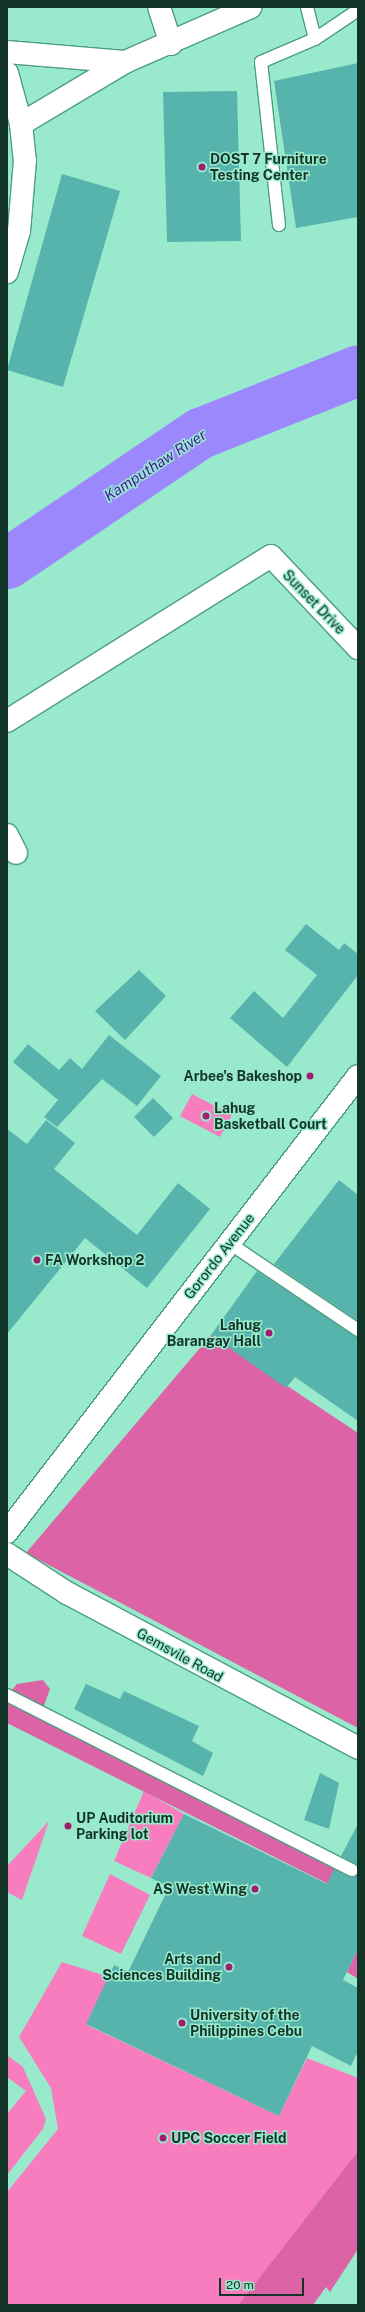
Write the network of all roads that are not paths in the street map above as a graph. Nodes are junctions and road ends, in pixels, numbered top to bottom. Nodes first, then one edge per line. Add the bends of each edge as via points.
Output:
1 (159, 7) edge
2 (251, 7) edge
3 (307, 7) edge
4 (358, 10) edge
5 (315, 40) junction
6 (172, 44) junction
7 (7, 52) edge
8 (125, 62) junction
9 (7, 72) edge
10 (21, 124) junction
11 (279, 225) dead end
12 (7, 272) edge
13 (358, 648) edge
14 (7, 720) edge
15 (356, 1084) edge
16 (229, 1243) junction
17 (358, 1330) edge
18 (7, 1532) edge
19 (7, 1554) edge
20 (7, 1695) edge
21 (358, 1748) edge
22 (352, 1870) dead end

1 - 6 street
2 - 6 street
3 - 5 lane
4 - 5 lane
5 - 11 lane via 261,62
6 - 8 street
7 - 8 street
8 - 10 street
9 - 10 street
10 - 12 street via 24,196
13 - 14 street, Sunset Drive via 271,556
15 - 16 street, Gorordo Avenue
16 - 17 lane
16 - 18 street, Gorordo Avenue
19 - 21 street, Gemsvile Road via 67,1593
20 - 22 lane

